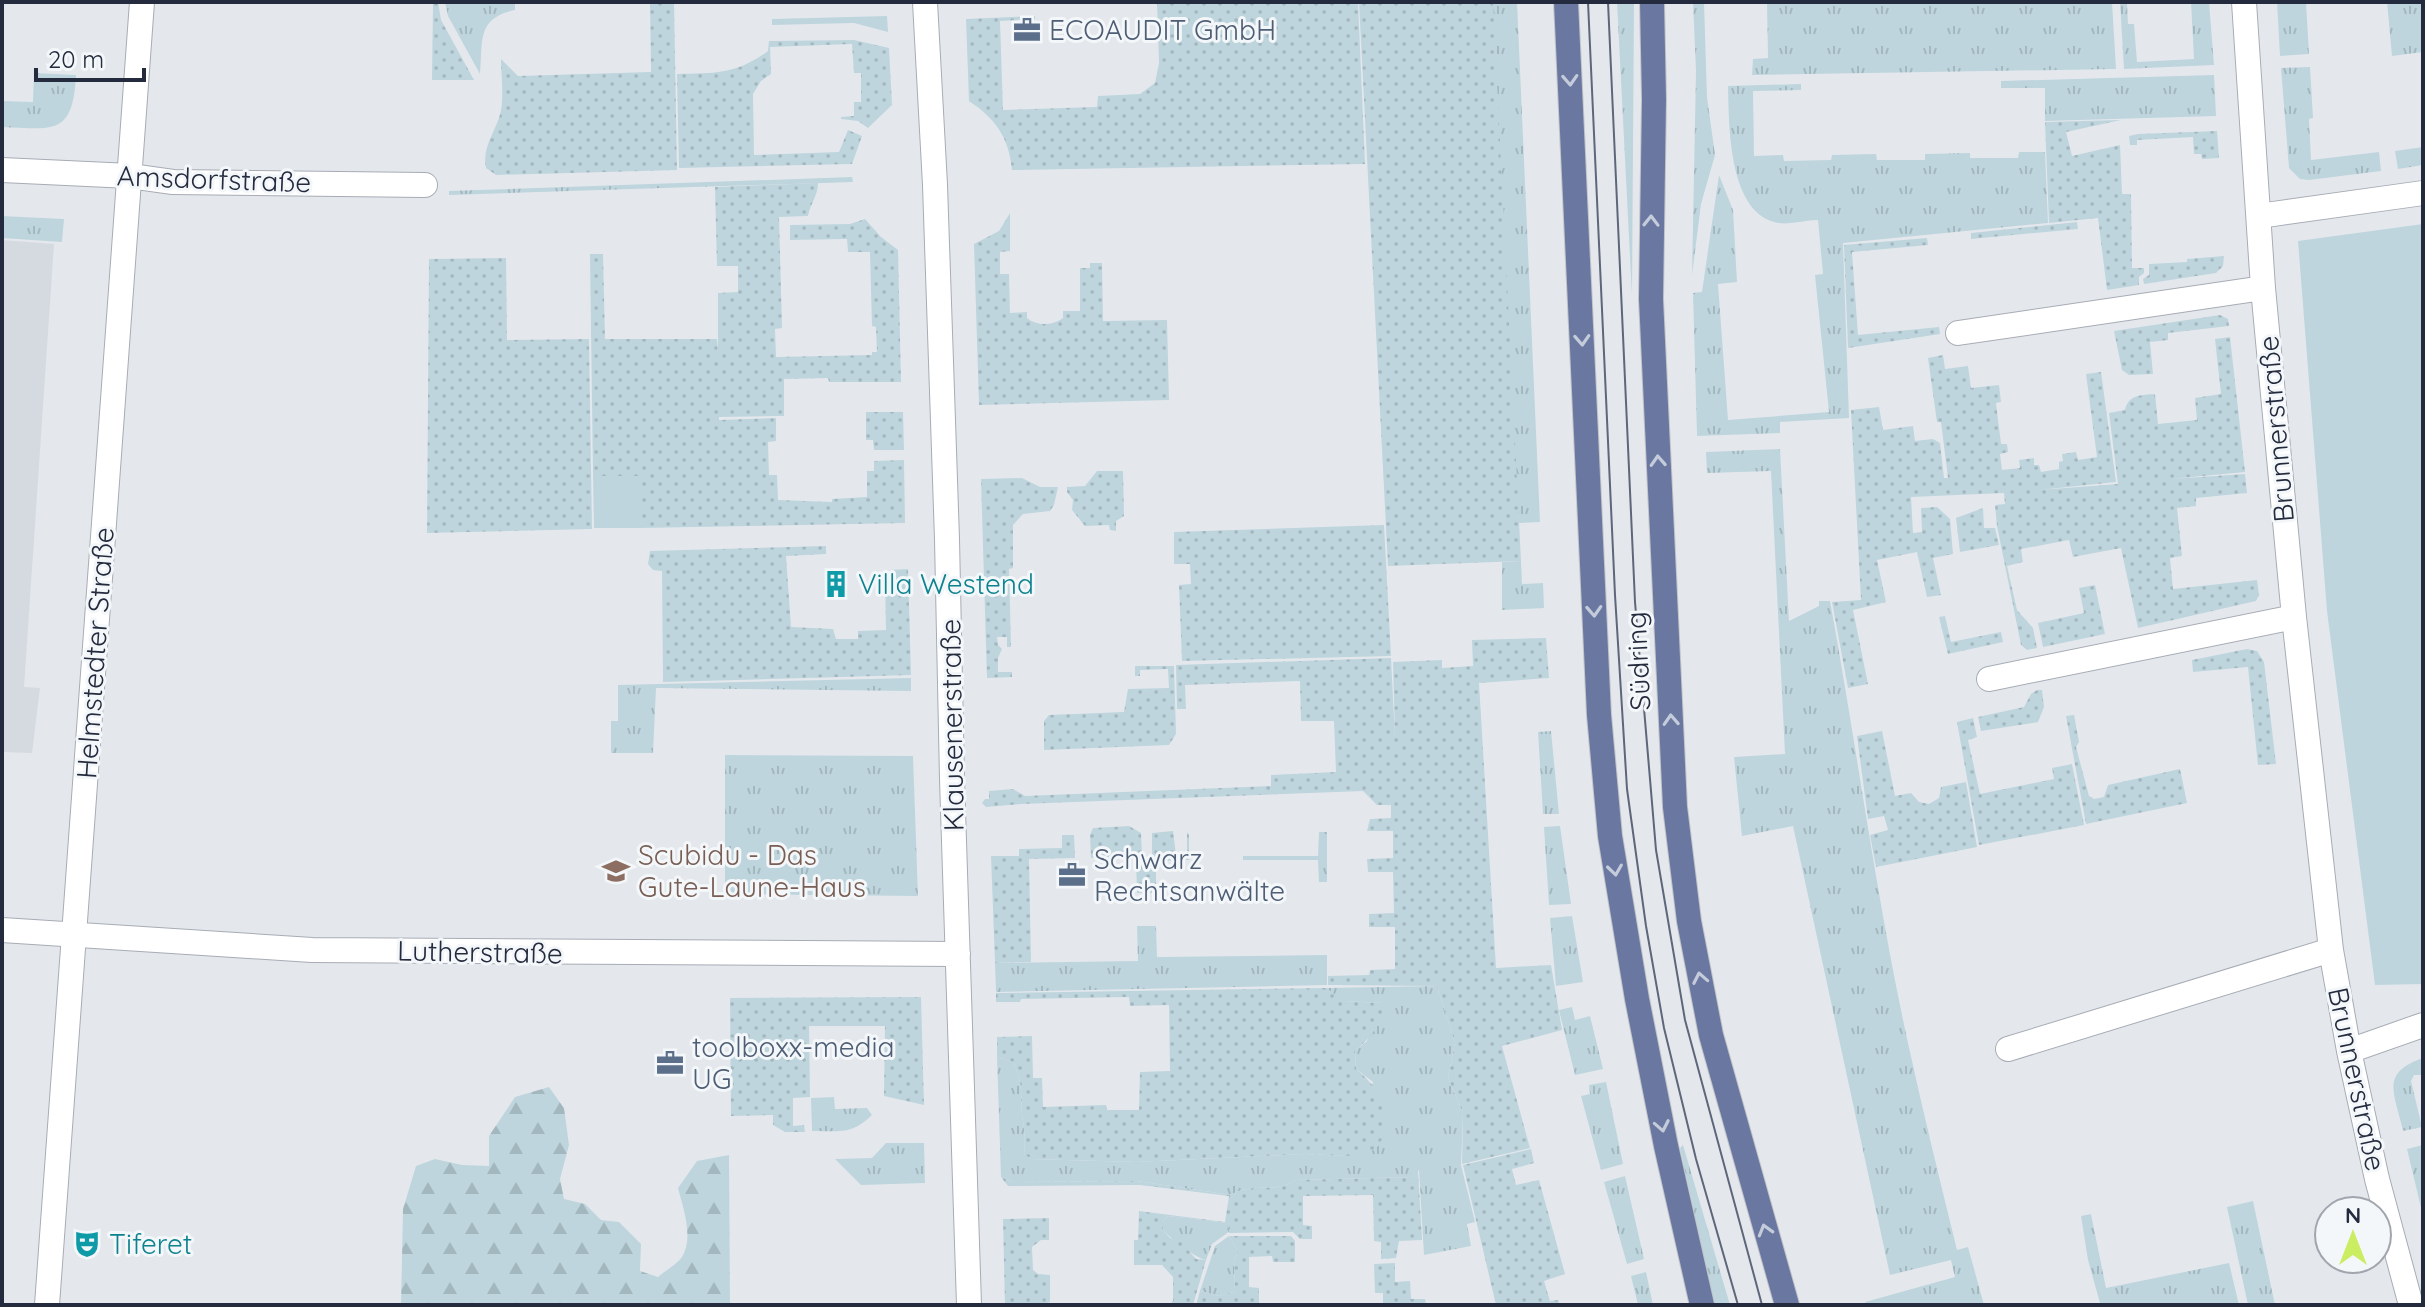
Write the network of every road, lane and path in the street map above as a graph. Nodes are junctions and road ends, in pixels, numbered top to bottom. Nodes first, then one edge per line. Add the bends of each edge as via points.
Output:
1 (142, 2) edge
2 (925, 2) edge
3 (1566, 2) edge
4 (1652, 2) edge
5 (2244, 2) edge
6 (2, 170) edge
7 (130, 176) junction
8 (425, 185) dead end
9 (2423, 193) edge
10 (2259, 216) junction
11 (2263, 288) junction
12 (1958, 333) dead end
13 (2294, 617) junction
14 (1989, 679) dead end
15 (2, 930) edge
16 (74, 933) junction
17 (2331, 950) junction
18 (958, 954) junction
19 (2423, 1025) edge
20 (2008, 1049) dead end
21 (2349, 1051) junction
22 (2405, 1304) edge
23 (47, 1305) edge
24 (969, 1305) edge
25 (1702, 1305) edge
26 (1787, 1305) edge

1 - 7 street, Helmstedter Straße
2 - 18 street, Klausenerstraße
3 -> 25 main road, Südring via 1599,715 1610,836 1640,1014
26 -> 4 main road, Südring via 1711,1035 1675,807 1651,299
5 - 10 street, Brunnerstraße
6 - 7 street, Amsdorfstraße
7 - 8 street, Amsdorfstraße via 173,182
7 - 16 street, Helmstedter Straße
9 - 10 street
10 - 11 street, Brunnerstraße
11 - 12 street
11 - 13 street, Brunnerstraße
13 - 14 street
13 - 17 street, Brunnerstraße
15 - 16 street, Lutherstraße
16 - 18 street, Lutherstraße via 312,950
16 - 23 street, Helmstedter Straße
17 - 20 street, Brunnerstraße
17 - 21 street, Brunnerstraße
18 - 24 street, Klausenerstraße
19 - 21 street
21 - 22 street, Brunnerstraße

